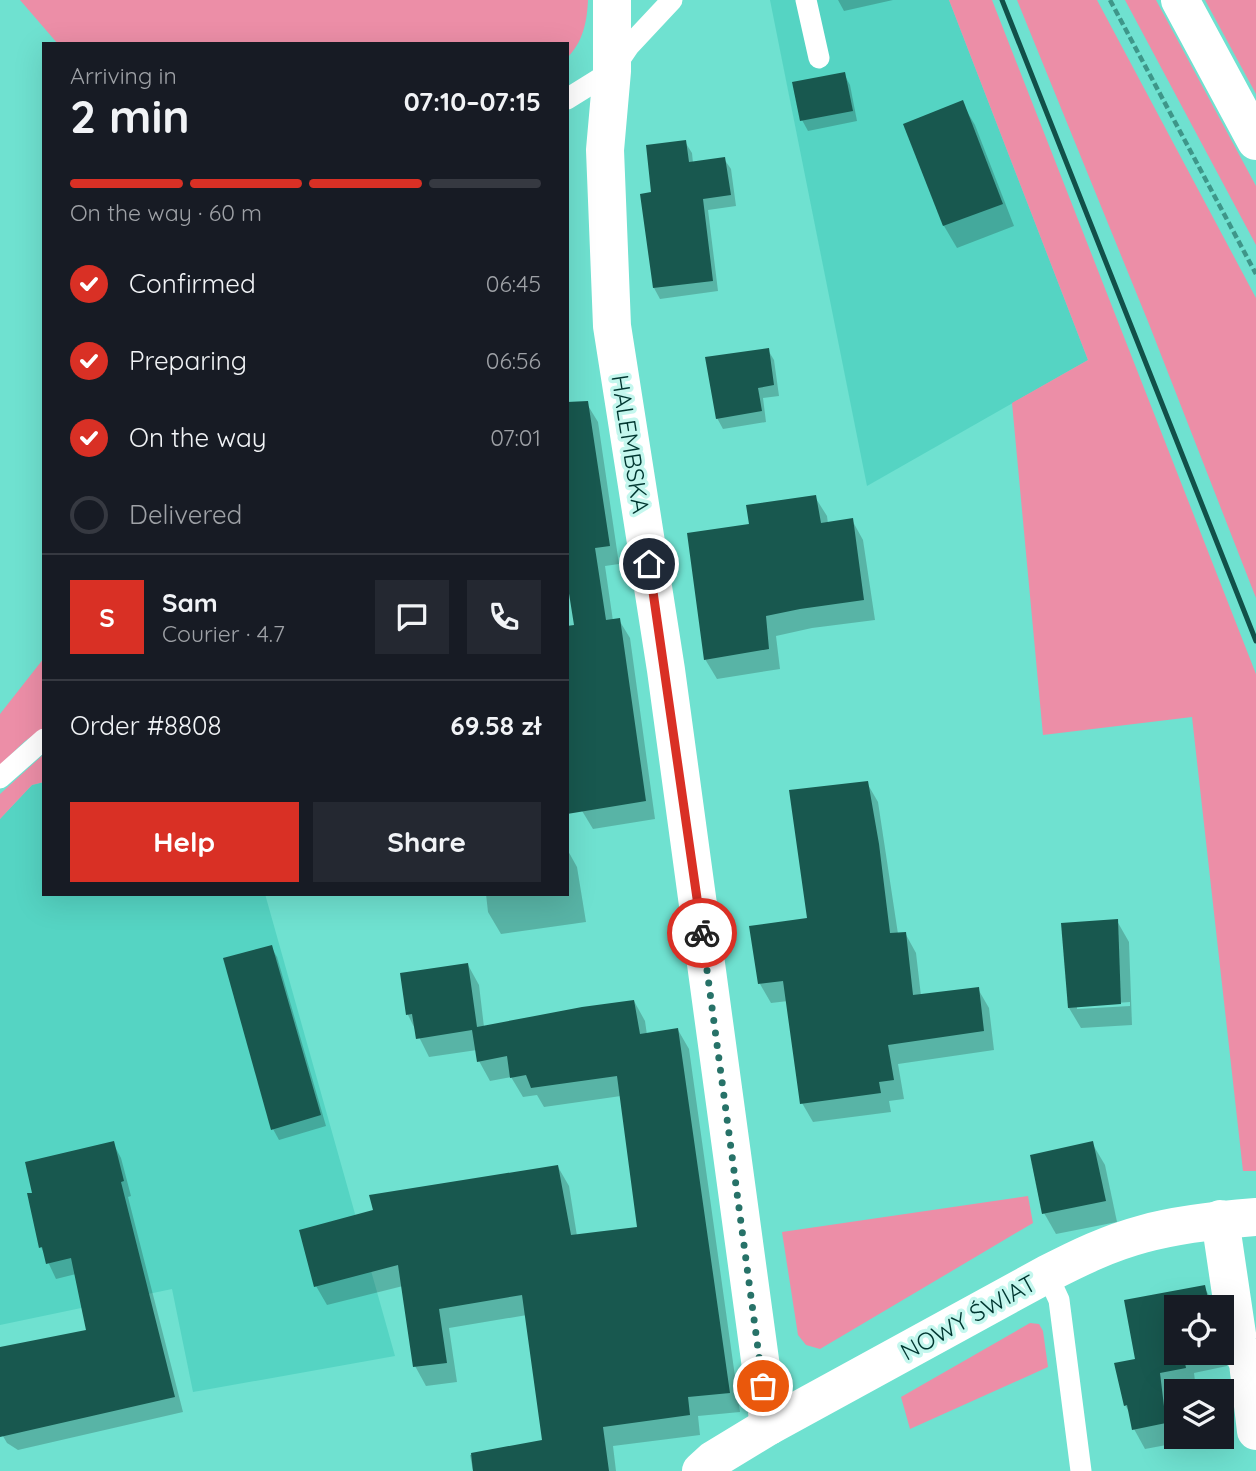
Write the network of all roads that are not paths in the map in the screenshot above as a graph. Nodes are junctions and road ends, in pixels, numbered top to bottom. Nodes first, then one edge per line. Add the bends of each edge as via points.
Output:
1 (612, 0) edge
2 (673, 0) edge
3 (806, 0) edge
4 (1180, 0) edge
5 (819, 58) dead end
6 (612, 71) junction
7 (569, 99) edge
8 (1256, 141) edge
9 (42, 741) edge
10 (0, 778) edge
11 (1238, 1218) edge
12 (1047, 1274) junction
13 (768, 1426) junction
14 (1256, 1431) edge
15 (701, 1471) edge
16 (1081, 1471) edge

1 - 6 street, HALEMBSKA
2 - 6 lane
3 - 5 lane
4 - 8 street
6 - 7 lane
6 - 13 street, HALEMBSKA via 605,150 612,326 666,670
9 - 10 lane
11 - 12 street, NOWY ŚWIAT via 1142,1234 1092,1251
11 - 14 street via 1238,1341 1248,1363
12 - 13 street, NOWY ŚWIAT
12 - 16 lane via 1059,1300
13 - 15 street, NOWY ŚWIAT

